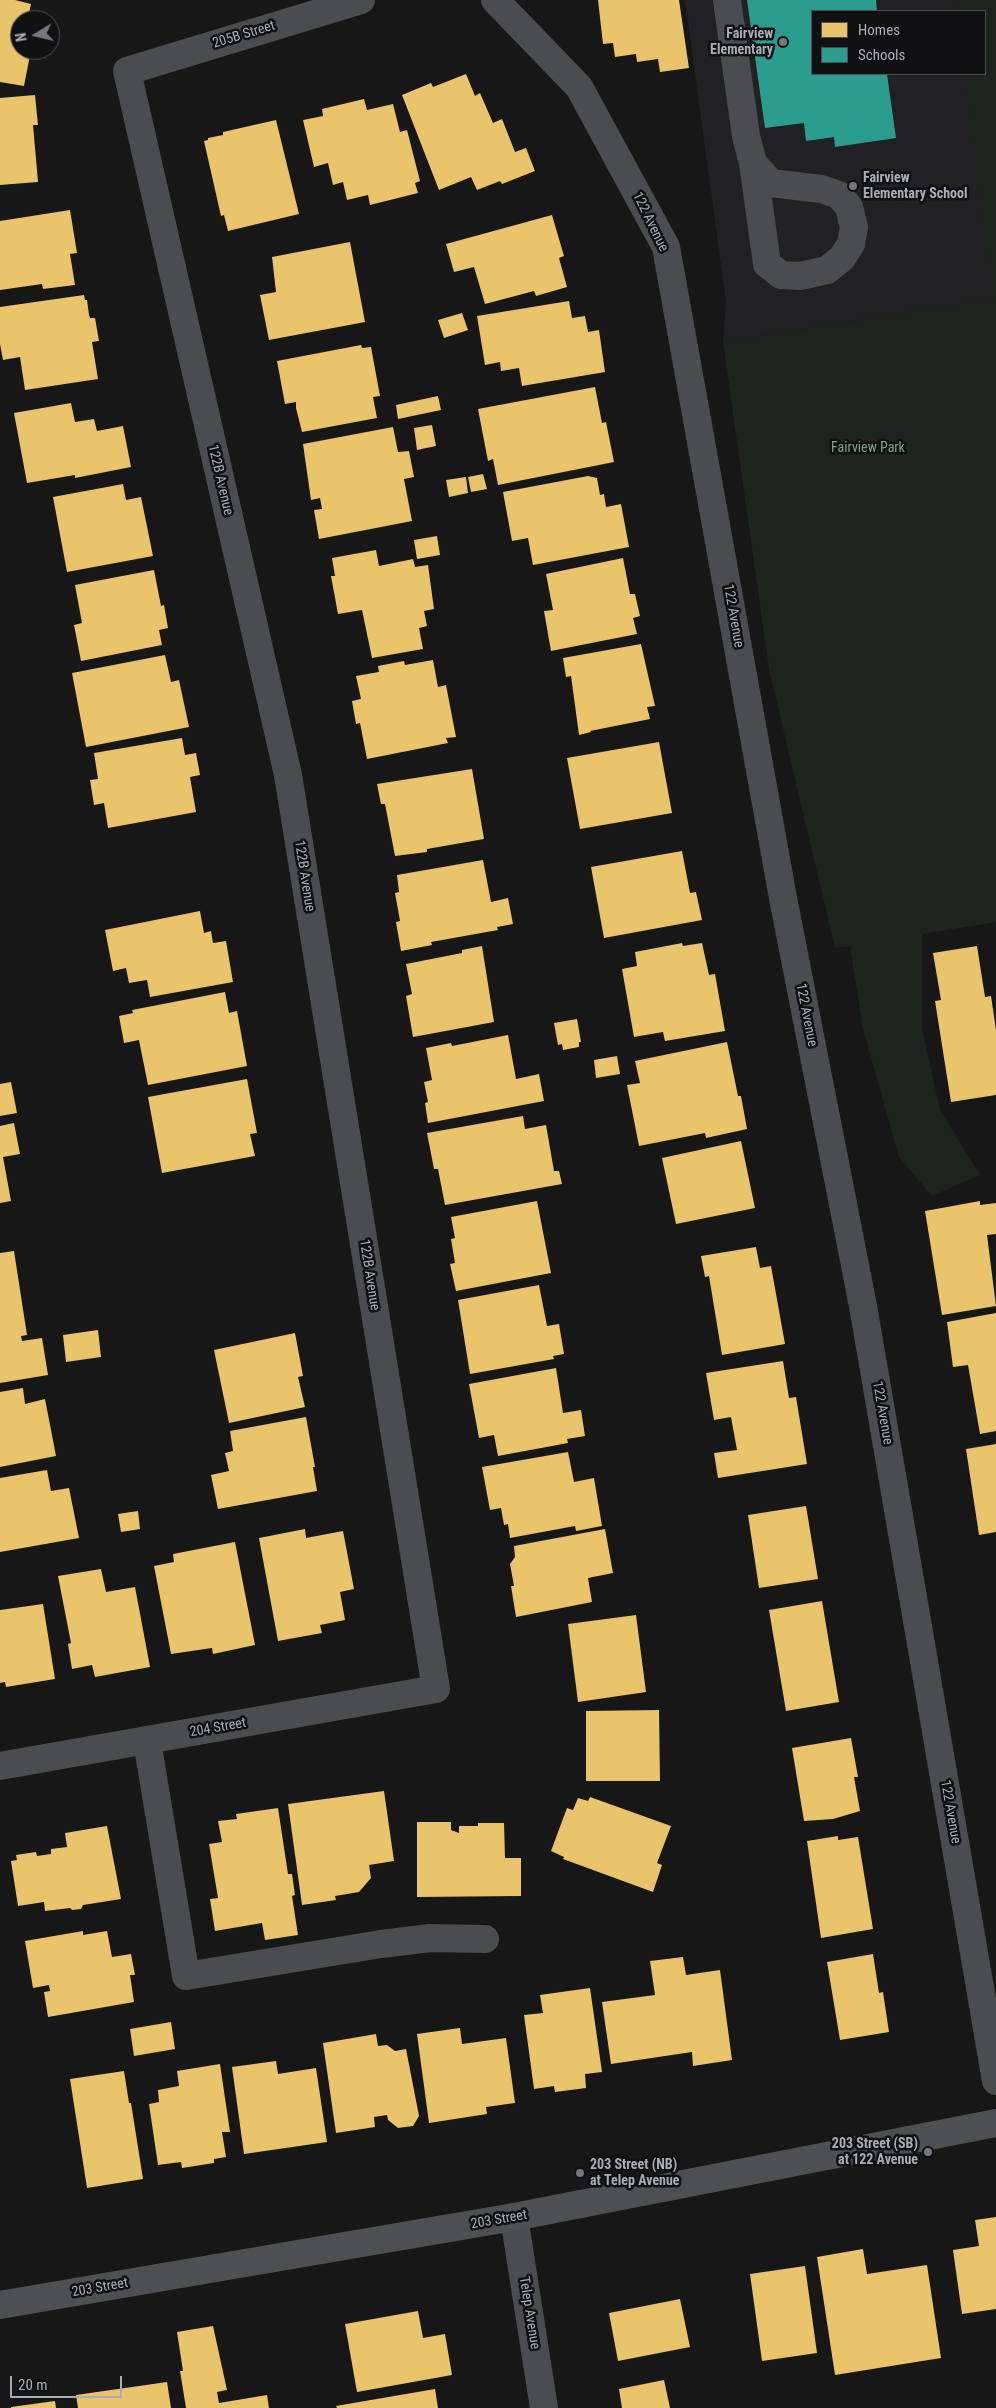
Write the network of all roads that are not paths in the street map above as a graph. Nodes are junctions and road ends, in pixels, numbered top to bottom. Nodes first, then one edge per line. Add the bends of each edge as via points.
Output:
1 (361, 0) edge
2 (495, 0) edge
3 (726, 0) edge
4 (127, 71) joint
5 (753, 163) junction
6 (436, 1689) joint
7 (147, 1741) junction
8 (0, 1766) edge
9 (485, 1939) dead end
10 (996, 2081) edge
11 (996, 2123) edge
12 (514, 2217) junction
13 (0, 2305) edge
14 (544, 2408) edge

1 - 4 street, 205B Street
2 - 10 street, 122 Avenue via 579,87 666,247 784,898 863,1306
3 - 5 street
4 - 6 street, 122B Avenue via 288,775
5 - 5 street via 767,264 781,275 800,276 827,270 842,258 851,244 854,227 849,207 839,194 771,183
6 - 7 street, 204 Street
7 - 8 street, 204 Street
7 - 9 street via 186,1976 381,1944 430,1938
11 - 12 main road, 203 Street
12 - 13 main road, 203 Street
12 - 14 street, Telep Avenue

